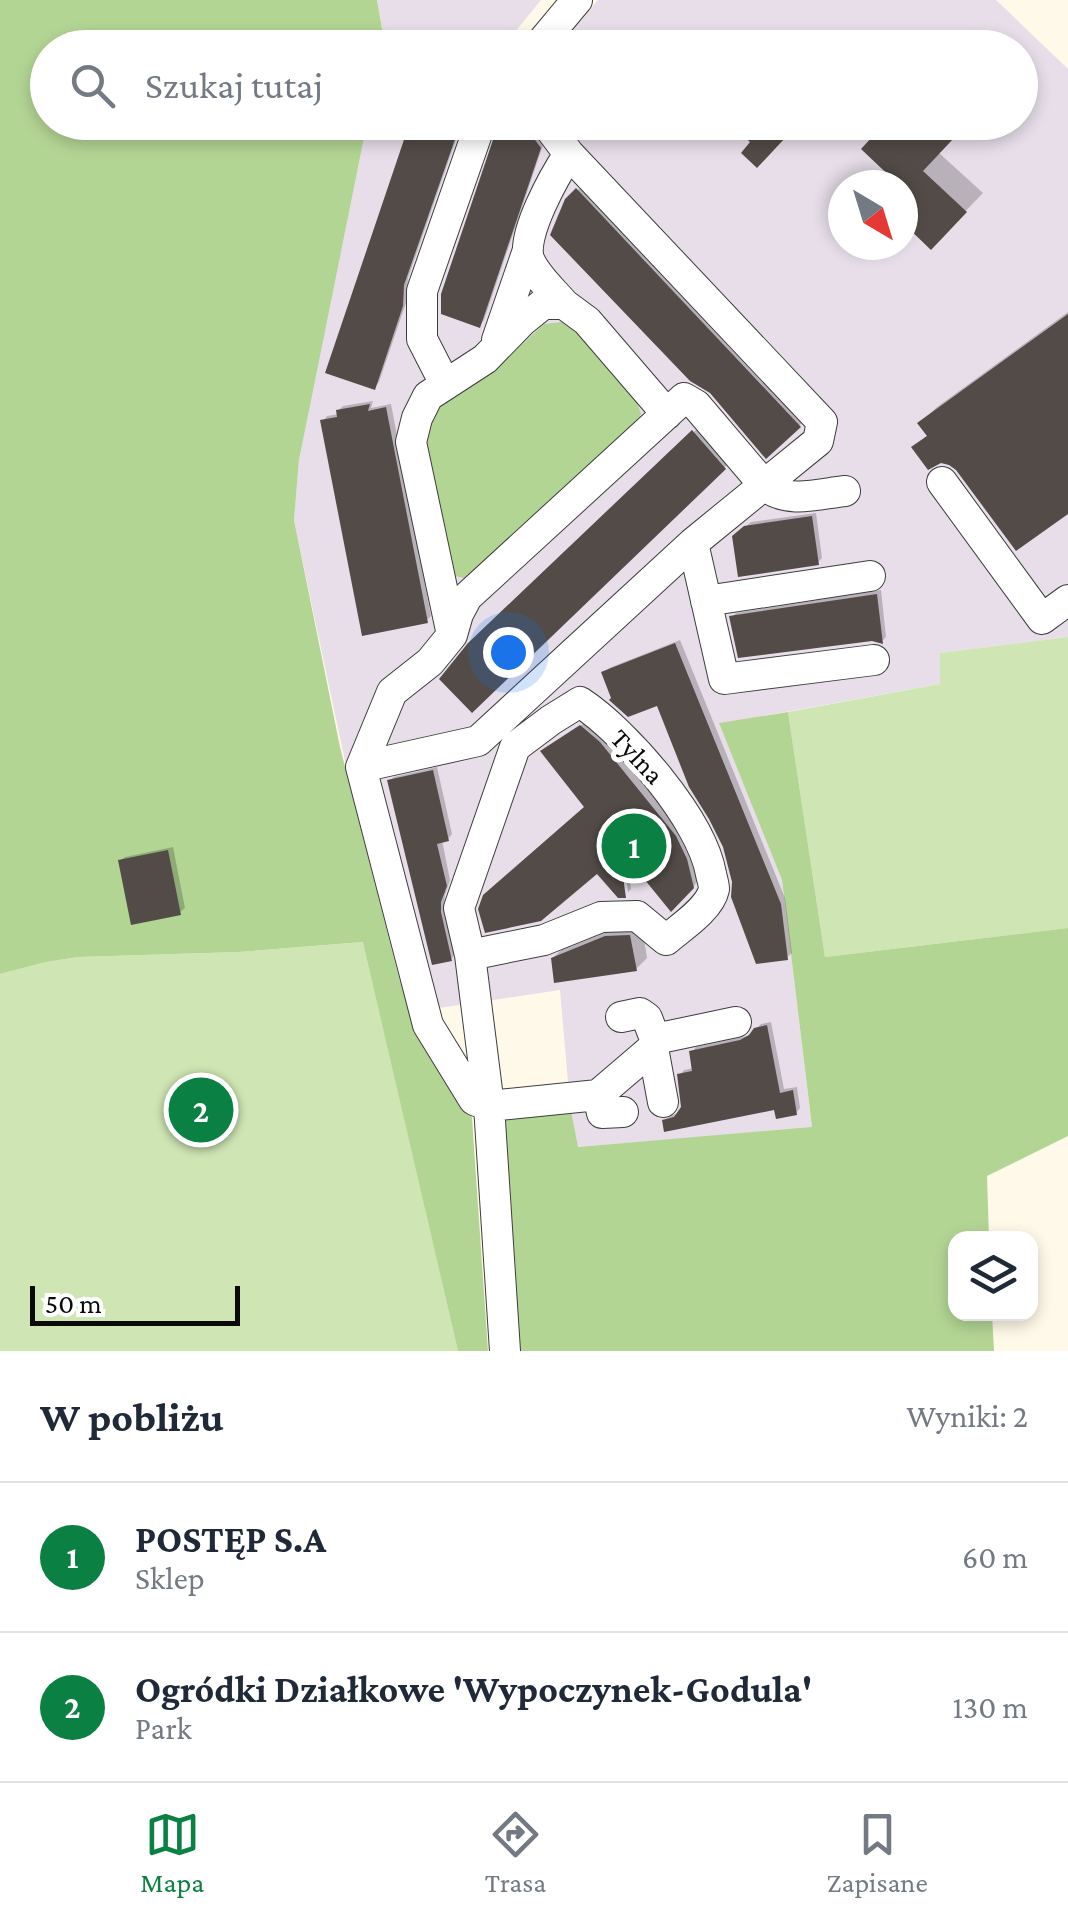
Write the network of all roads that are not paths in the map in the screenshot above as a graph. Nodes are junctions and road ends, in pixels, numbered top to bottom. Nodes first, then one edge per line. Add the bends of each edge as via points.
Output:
1 (577, 0) edge
2 (552, 30) edge
3 (475, 140) edge
4 (558, 140) edge
5 (569, 154) junction
6 (527, 253) junction
7 (564, 304) junction
8 (492, 352) junction
9 (445, 384) junction
10 (667, 414) junction
11 (942, 482) dead end
12 (765, 486) junction
13 (845, 491) dead end
14 (693, 543) junction
15 (870, 576) dead end
16 (1068, 600) edge
17 (706, 601) junction
18 (452, 634) junction
19 (874, 660) dead end
20 (362, 767) junction
21 (470, 955) junction
22 (621, 1016) dead end
23 (736, 1022) dead end
24 (654, 1043) junction
25 (663, 1102) dead end
26 (489, 1106) junction
27 (505, 1351) edge

1 - 2 lane
3 - 9 lane via 422,291 422,339
4 - 5 lane
5 - 6 lane via 536,216
5 - 12 lane via 822,422 818,441
6 - 7 lane
6 - 8 lane
7 - 8 lane via 543,304
7 - 10 lane
8 - 9 lane
9 - 18 lane via 428,396 411,442
10 - 12 lane via 684,398 696,405
10 - 18 lane via 468,597
11 - 16 lane via 1042,619
12 - 13 lane via 789,497
12 - 14 lane
14 - 17 lane
14 - 20 lane via 478,741
15 - 17 lane
17 - 19 lane via 724,679
18 - 20 lane via 392,692
20 - 26 lane via 428,1025 474,1100
21 - 21 lane, Tylna via 544,940 601,918 637,916 666,940 702,910 714,889 708,855 667,788 580,702 514,747 459,908
21 - 26 lane, Tylna
22 - 24 lane via 640,1012
23 - 24 lane
24 - 25 lane
24 - 26 lane via 610,1103
26 - 27 lane, Tylna

